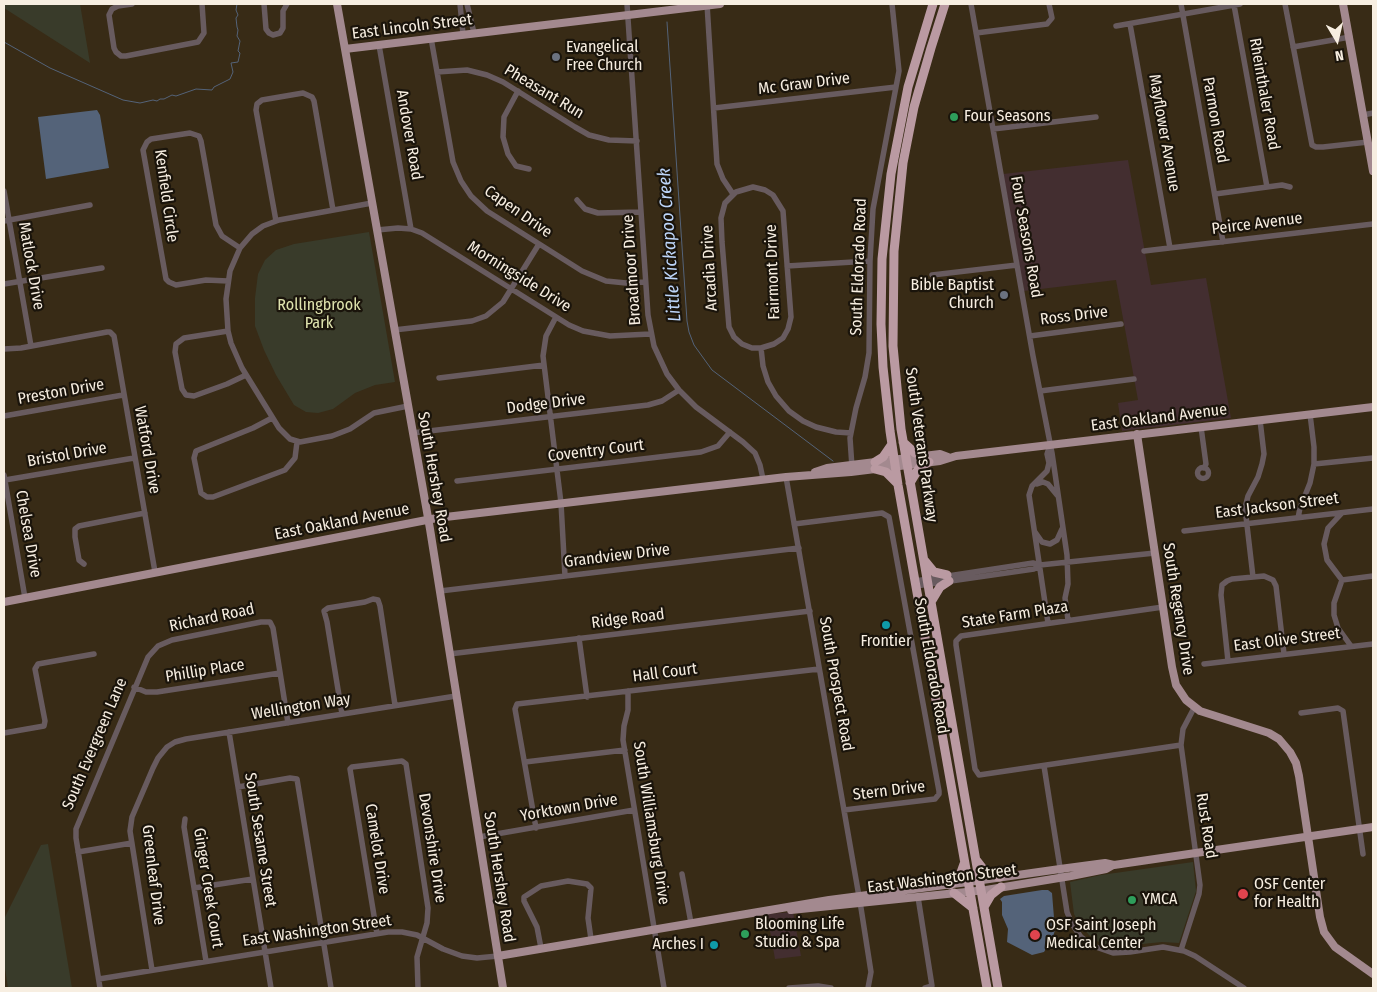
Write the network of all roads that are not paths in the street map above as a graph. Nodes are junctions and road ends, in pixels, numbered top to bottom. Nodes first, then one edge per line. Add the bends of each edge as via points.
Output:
1 (132, 4) edge
2 (202, 4) edge
3 (264, 4) edge
4 (287, 4) edge
5 (337, 4) edge
6 (460, 4) edge
7 (468, 4) edge
8 (627, 4) edge
9 (707, 4) edge
10 (720, 4) edge
11 (892, 4) edge
12 (933, 4) edge
13 (945, 4) edge
14 (971, 4) edge
15 (1050, 4) edge
16 (1181, 4) edge
17 (1237, 4) edge
18 (1285, 4) edge
19 (1344, 4) edge
20 (1183, 14) junction
21 (628, 15) junction
22 (1130, 24) junction
23 (1116, 26) dead end
24 (474, 33) junction
25 (976, 33) junction
26 (464, 34) junction
27 (1350, 37) junction
28 (431, 38) junction
29 (379, 45) junction
30 (1293, 47) junction
31 (345, 49) junction
32 (437, 72) junction
33 (896, 87) junction
34 (518, 91) junction
35 (714, 108) junction
36 (1373, 114) edge
37 (1363, 115) junction
38 (1096, 117) dead end
39 (993, 129) junction
40 (637, 141) junction
41 (1368, 142) junction
42 (529, 169) dead end
43 (1373, 171) edge
44 (1267, 187) junction
45 (1290, 188) dead end
46 (4, 191) edge
47 (732, 194) junction
48 (1215, 194) junction
49 (577, 200) dead end
50 (372, 203) junction
51 (90, 205) dead end
52 (333, 210) junction
53 (641, 212) junction
54 (6, 220) edge
55 (276, 221) junction
56 (1373, 224) edge
57 (411, 229) junction
58 (377, 230) junction
59 (1223, 242) junction
60 (539, 244) junction
61 (240, 248) junction
62 (1170, 248) junction
63 (1144, 251) dead end
64 (870, 261) junction
65 (1017, 265) junction
66 (788, 266) junction
67 (102, 268) dead end
68 (932, 275) dead end
69 (228, 281) junction
70 (20, 282) junction
71 (645, 282) junction
72 (4, 284) edge
73 (511, 289) junction
74 (556, 317) junction
75 (1121, 324) dead end
76 (394, 330) junction
77 (228, 331) junction
78 (650, 334) junction
79 (1030, 336) junction
80 (31, 346) junction
81 (761, 348) junction
82 (4, 349) edge
83 (544, 365) junction
84 (246, 375) junction
85 (439, 378) dead end
86 (1134, 379) dead end
87 (679, 390) junction
88 (1040, 391) junction
89 (123, 395) junction
90 (408, 406) junction
91 (1373, 407) edge
92 (1310, 414) junction
93 (4, 416) edge
94 (550, 417) junction
95 (272, 418) junction
96 (1260, 420) junction
97 (1201, 427) junction
98 (730, 432) junction
99 (412, 433) junction
100 (851, 433) junction
101 (1137, 434) junction
102 (297, 442) junction
103 (903, 442) junction
104 (892, 444) junction
105 (1050, 445) junction
106 (134, 458) junction
107 (1373, 458) edge
108 (927, 459) junction
109 (906, 462) junction
110 (895, 463) junction
111 (1314, 464) junction
112 (875, 466) junction
113 (1204, 468) dead end
114 (852, 469) junction
115 (557, 470) junction
116 (1046, 473) junction
117 (1056, 476) junction
118 (786, 477) junction
119 (4, 478) edge
120 (763, 479) junction
121 (457, 481) dead end
122 (910, 483) junction
123 (898, 484) junction
124 (1034, 484) junction
125 (1058, 496) junction
126 (561, 503) junction
127 (1373, 509) edge
128 (1344, 512) junction
129 (144, 513) junction
130 (1298, 518) junction
131 (428, 519) junction
132 (794, 524) junction
133 (1247, 524) junction
134 (1062, 526) junction
135 (1034, 530) junction
136 (1184, 531) dead end
137 (1036, 547) junction
138 (799, 548) junction
139 (1155, 553) junction
140 (923, 560) junction
141 (1067, 562) junction
142 (84, 564) dead end
143 (1023, 565) junction
144 (1040, 565) junction
145 (1001, 568) junction
146 (155, 572) junction
147 (1015, 572) junction
148 (565, 576) junction
149 (1373, 576) edge
150 (1253, 577) junction
151 (948, 578) junction
152 (1342, 580) junction
153 (927, 582) junction
154 (916, 583) junction
155 (440, 591) junction
156 (25, 598) junction
157 (4, 602) edge
158 (931, 602) junction
159 (1163, 607) junction
160 (810, 611) junction
161 (1068, 620) junction
162 (1048, 623) junction
163 (580, 638) junction
164 (1373, 644) edge
165 (160, 645) joint
166 (1351, 646) junction
167 (94, 654) dead end
168 (449, 654) junction
169 (1284, 654) junction
170 (1228, 661) junction
171 (1204, 664) dead end
172 (819, 669) junction
173 (280, 673) junction
174 (134, 687) junction
175 (628, 692) junction
176 (456, 696) junction
177 (586, 697) junction
178 (395, 705) junction
179 (1194, 708) junction
180 (1301, 713) dead end
181 (342, 714) junction
182 (288, 723) junction
183 (229, 732) junction
184 (4, 733) edge
185 (1181, 745) junction
186 (625, 750) junction
187 (157, 759) joint
188 (525, 762) junction
189 (1044, 766) junction
190 (351, 768) joint
191 (238, 787) junction
192 (937, 798) joint
193 (634, 810) junction
194 (844, 810) junction
195 (185, 819) dead end
196 (1373, 827) edge
197 (536, 828) junction
198 (1359, 829) junction
199 (1308, 836) junction
200 (479, 837) junction
201 (132, 843) junction
202 (78, 852) junction
203 (1196, 853) junction
204 (1363, 854) dead end
205 (976, 859) junction
206 (964, 861) junction
207 (1114, 865) junction
208 (1060, 869) junction
209 (682, 874) dead end
210 (1000, 878) junction
211 (1062, 878) junction
212 (253, 879) junction
213 (979, 881) junction
214 (969, 887) junction
215 (1001, 887) junction
216 (194, 888) junction
217 (952, 889) junction
218 (981, 891) junction
219 (918, 896) junction
220 (860, 900) junction
221 (984, 907) junction
222 (973, 908) junction
223 (690, 923) junction
224 (654, 929) junction
225 (377, 934) junction
226 (422, 938) junction
227 (591, 939) junction
228 (324, 942) junction
229 (541, 948) junction
230 (1181, 950) junction
231 (265, 952) junction
232 (498, 956) junction
233 (206, 961) junction
234 (152, 970) junction
235 (1373, 974) edge
236 (98, 979) junction
237 (100, 988) edge
238 (271, 988) edge
239 (331, 988) edge
240 (418, 988) edge
241 (503, 988) edge
242 (664, 988) edge
243 (789, 988) edge
244 (832, 988) edge
245 (868, 988) edge
246 (925, 988) edge
247 (987, 988) edge
248 (998, 988) edge
249 (1244, 988) edge

1 - 2 street via 118,6 109,15 114,48 121,56 200,40 204,33
3 - 4 street via 266,29 273,35 283,28 283,10
5 - 31 main road, South Hershey Road
6 - 26 street
7 - 24 street
8 - 21 street, Broadmoor Drive
9 - 10 main road, East Lincoln Street
9 - 21 main road, East Lincoln Street
9 - 35 street
11 - 33 street, South Eldorado Road via 899,64
12 - 104 highway, South Veterans Parkway via 903,108 886,215 881,324
13 - 103 highway, South Veterans Parkway via 914,106 897,214 893,338
14 - 25 street, Four Seasons Road
15 - 25 street via 1052,18 1047,24
16 - 20 street, Parmon Road
17 - 20 street
17 - 44 street, Rheinthaler Road
18 - 30 street
19 - 27 main road
20 - 22 street
20 - 48 street, Parmon Road
21 - 24 main road, East Lincoln Street
21 - 40 street, Broadmoor Drive
22 - 23 street
22 - 62 street, Mayflower Avenue
24 - 26 main road, East Lincoln Street
25 - 39 street, Four Seasons Road
26 - 28 main road, East Lincoln Street
27 - 30 street
27 - 37 main road
28 - 29 main road, East Lincoln Street
28 - 32 street, Capen Drive
29 - 31 main road, East Lincoln Street
29 - 57 street, Andover Road
30 - 41 street via 1310,140 1314,146
31 - 50 main road, South Hershey Road
32 - 34 street, Pheasant Run via 477,72
32 - 60 street, Capen Drive via 451,153 461,181 483,207
33 - 35 street, Mc Graw Drive
33 - 64 street, South Eldorado Road via 874,203
34 - 40 street, Pheasant Run via 589,135
34 - 42 street via 504,117 503,137 516,166
35 - 47 street via 717,164 722,180
36 - 37 street
37 - 41 main road
38 - 39 street
39 - 65 street, Four Seasons Road
40 - 53 street, Broadmoor Drive
41 - 43 main road
44 - 45 street via 1282,185
44 - 48 street
46 - 54 street, Matlock Drive
47 - 66 street, Fairmont Drive via 753,188 765,190 776,197 784,214
47 - 81 street, Arcadia Drive via 721,218 728,324 739,342
48 - 59 street, Parmon Road
49 - 53 street via 585,209 598,213
50 - 52 street
50 - 58 main road, South Hershey Road
51 - 54 street
52 - 55 street
52 - 55 street via 313,99 305,93 262,100 256,108
53 - 71 street, Broadmoor Drive
54 - 70 street, Matlock Drive
55 - 61 street via 252,234
56 - 59 street, Peirce Avenue
57 - 58 street, Morningside Drive
57 - 73 street, Morningside Drive via 429,236
58 - 76 main road, South Hershey Road
59 - 62 street, Peirce Avenue
60 - 71 street, Capen Drive via 597,278
60 - 73 street
61 - 69 street
61 - 69 street, Kenfield Circle via 222,236 216,225 202,141 198,136 186,133 147,142 143,150 166,279 176,285 206,280
62 - 63 street, Peirce Avenue
64 - 66 street
64 - 100 street, South Eldorado Road via 869,353
65 - 68 street
65 - 79 street, Four Seasons Road
66 - 81 street, Fairmont Drive via 791,318 788,329 777,342
67 - 70 street
69 - 77 street
70 - 72 street
70 - 80 street, Matlock Drive
71 - 78 street, Broadmoor Drive
73 - 74 street, Morningside Drive
73 - 76 street via 501,305 481,318
74 - 78 street, Morningside Drive via 576,329 598,335
74 - 83 street via 545,340
75 - 79 street, Ross Drive
76 - 90 main road, South Hershey Road
77 - 84 street
77 - 84 street via 184,338 176,344 174,352 182,389 186,395 194,396
78 - 87 street, Broadmoor Drive via 661,365
79 - 88 street, Four Seasons Road
80 - 82 street
80 - 89 street, Watford Drive via 107,332 112,334
81 - 100 street via 766,377 785,407 816,427
83 - 85 street
83 - 94 street
84 - 95 street
86 - 88 street
87 - 94 street, Dodge Drive via 648,406
87 - 98 street, Broadmoor Drive
88 - 105 street, Four Seasons Road
89 - 93 street, Preston Drive
89 - 106 street, Watford Drive
90 - 99 main road, South Hershey Road
90 - 102 street via 374,413 350,429 332,436
91 - 92 main road, East Oakland Avenue
92 - 96 main road, East Oakland Avenue
92 - 111 street
94 - 99 street, Dodge Drive
94 - 115 street
95 - 102 street via 283,433
95 - 102 street via 196,451 194,458 201,493 211,497 283,472 295,458
96 - 97 main road, East Oakland Avenue
96 - 133 street via 1264,454 1260,472 1246,502
97 - 101 main road, East Oakland Avenue
97 - 113 street
98 - 115 street, Coventry Court via 718,446 707,451
98 - 120 street, Broadmoor Drive via 755,453
99 - 131 main road, South Hershey Road
100 - 114 street, South Eldorado Road
101 - 105 main road, East Oakland Avenue
101 - 139 main road, South Regency Drive
103 - 108 highway
103 - 109 highway, South Veterans Parkway
104 - 110 highway, South Veterans Parkway
104 - 112 highway
105 - 108 main road, East Oakland Avenue via 948,457 940,454
105 - 116 street, Four Seasons Road
105 - 117 street, Four Seasons Road
106 - 119 street, Bristol Drive
106 - 129 street, Watford Drive
107 - 111 street
108 - 109 main road, East Oakland Avenue
108 - 122 highway
109 - 110 main road, East Oakland Avenue
109 - 122 highway, South Veterans Parkway
110 - 112 main road, East Oakland Avenue
110 - 123 highway, South Veterans Parkway
111 - 130 street
112 - 114 main road, East Oakland Avenue
112 - 123 highway
114 - 118 main road, East Oakland Avenue via 829,475
115 - 121 street, Coventry Court
115 - 126 street
116 - 117 street
116 - 124 street
117 - 125 street, Four Seasons Road
118 - 120 main road, East Oakland Avenue
118 - 132 street, South Prospect Road
119 - 156 street, Chelsea Drive
120 - 126 main road, East Oakland Avenue
122 - 140 highway, South Veterans Parkway
123 - 154 highway, South Veterans Parkway
124 - 125 street via 1048,484
124 - 135 street via 1030,495
125 - 134 street, Four Seasons Road
126 - 131 main road, East Oakland Avenue
126 - 148 street
127 - 128 street, East Jackson Street
128 - 130 street, East Jackson Street
128 - 152 street via 1330,525 1324,544 1326,560
129 - 142 street via 75,529 80,560
129 - 146 street, Watford Drive
130 - 133 street, East Jackson Street
131 - 146 main road, East Oakland Avenue
131 - 155 main road, South Hershey Road
132 - 138 street, South Prospect Road
132 - 192 street, South Eldorado Road via 882,513 890,516
133 - 136 street, East Jackson Street
133 - 150 street
134 - 135 street via 1057,540 1050,544 1042,542
134 - 141 street, Four Seasons Road
135 - 137 street
137 - 143 street via 1032,557
137 - 144 street
138 - 148 street, Grandview Drive
138 - 160 street, South Prospect Road
139 - 141 street
139 - 159 main road, South Regency Drive
140 - 151 highway via 934,572
140 - 153 highway, South Veterans Parkway
141 - 144 street
141 - 161 street, Four Seasons Road via 1065,598
143 - 144 street
143 - 145 street
144 - 147 street
144 - 162 street
145 - 147 street
145 - 151 street
146 - 156 main road, East Oakland Avenue
147 - 151 street
148 - 155 street, Grandview Drive
149 - 152 street
150 - 169 street via 1266,576 1276,584
150 - 170 street via 1232,579 1222,585
151 - 153 street
151 - 158 highway
152 - 166 street via 1334,603 1334,615 1338,628
153 - 154 street
153 - 158 highway, South Veterans Parkway
154 - 206 highway, South Veterans Parkway
155 - 168 main road, South Hershey Road
156 - 157 main road, East Oakland Avenue
158 - 205 highway, South Veterans Parkway
159 - 161 street, State Farm Plaza
159 - 179 main road, South Regency Drive via 1174,679 1182,696
160 - 163 street, Ridge Road
160 - 172 street, South Prospect Road
161 - 162 street, State Farm Plaza
162 - 189 street, State Farm Plaza via 961,636 956,641 976,774
163 - 168 street, Ridge Road
163 - 177 street
164 - 166 street, East Olive Street
165 - 173 street, Richard Road via 270,622
165 - 174 street, South Evergreen Lane via 148,657
166 - 169 street, East Olive Street
167 - 184 street via 38,664 44,726
168 - 176 main road, South Hershey Road
169 - 170 street, East Olive Street
170 - 171 street, East Olive Street
172 - 175 street, Hall Court
172 - 194 street, South Prospect Road
173 - 174 street, Phillip Place via 157,692
173 - 182 street
174 - 202 street, South Evergreen Lane via 77,822
175 - 177 street, Hall Court
175 - 186 street, South Williamsburg Drive via 623,733
176 - 178 street, Wellington Way
176 - 200 main road, South Hershey Road
177 - 188 street, Hall Court via 520,702 515,706
178 - 181 street, Wellington Way
178 - 181 street via 380,606 378,600 373,599 324,611
179 - 185 street, Rust Road via 1185,723
179 - 199 main road, South Regency Drive via 1264,731 1275,736 1287,748 1297,766
180 - 198 street via 1338,708 1343,711
181 - 182 street, Wellington Way
182 - 183 street, Wellington Way
183 - 187 street, Wellington Way via 180,740 167,747
183 - 191 street, South Sesame Street
185 - 189 street, State Farm Plaza
185 - 203 street, Rust Road
186 - 188 street
186 - 193 street, South Williamsburg Drive
187 - 201 street, Greenleaf Drive via 132,817
188 - 197 street
189 - 208 street
190 - 225 street, Camelot Drive
190 - 226 street, Devonshire Drive via 406,764 428,903 427,924
191 - 212 street, South Sesame Street
191 - 228 street via 296,778
192 - 194 street, Stern Drive
193 - 197 street, Yorktown Drive
193 - 224 street, South Williamsburg Drive
194 - 220 street, South Prospect Road
195 - 216 street, Ginger Creek Court
196 - 198 main road, East Washington Street
197 - 200 street, Yorktown Drive
198 - 199 main road, East Washington Street
198 - 204 street
199 - 203 main road, East Washington Street
199 - 235 main road, South Regency Drive via 1324,932 1335,947
200 - 232 main road, South Hershey Road
201 - 202 street
201 - 234 street, Greenleaf Drive
202 - 236 street, South Evergreen Lane
203 - 207 main road, East Washington Street
203 - 230 street, Rust Road via 1199,894
205 - 210 highway via 987,874
205 - 213 highway, South Veterans Parkway
206 - 214 highway, South Veterans Parkway
206 - 217 highway
207 - 208 main road, East Washington Street via 1105,863
207 - 211 main road, East Washington Street
208 - 210 main road, East Washington Street
208 - 211 street
209 - 223 street
210 - 213 main road, East Washington Street
211 - 215 main road, East Washington Street
211 - 230 street via 1072,924 1093,946 1113,953 1163,947
212 - 216 street
212 - 231 street, South Sesame Street
213 - 214 main road, East Washington Street
213 - 218 highway, South Veterans Parkway
214 - 217 main road, East Washington Street
214 - 218 main road, East Washington Street
214 - 222 highway, South Veterans Parkway
215 - 218 main road, East Washington Street
215 - 221 highway
216 - 233 street, Ginger Creek Court
217 - 219 main road, East Washington Street
217 - 220 main road, East Washington Street
217 - 222 highway
218 - 221 highway, South Veterans Parkway
219 - 220 main road, East Washington Street
219 - 246 street via 932,986
220 - 223 main road, East Washington Street
220 - 245 street, South Prospect Road via 870,972
221 - 248 highway, South Veterans Parkway
222 - 247 highway, South Veterans Parkway
223 - 224 main road, East Washington Street
224 - 227 main road, East Washington Street
224 - 242 street, South Williamsburg Drive
225 - 226 street, East Washington Street via 402,932
225 - 228 street, East Washington Street
226 - 232 street, East Washington Street via 462,956
226 - 240 street, Devonshire Drive via 417,957
227 - 229 main road, East Washington Street
227 - 229 street via 588,918 591,888 587,884 568,881 542,886 524,897 537,927
228 - 231 street, East Washington Street
228 - 239 street
229 - 232 main road, East Washington Street
230 - 249 street
231 - 233 street, East Washington Street
231 - 238 street, South Sesame Street
232 - 241 main road, South Hershey Road
233 - 234 street, East Washington Street
234 - 236 street, East Washington Street
236 - 237 street, South Evergreen Lane
243 - 244 street

